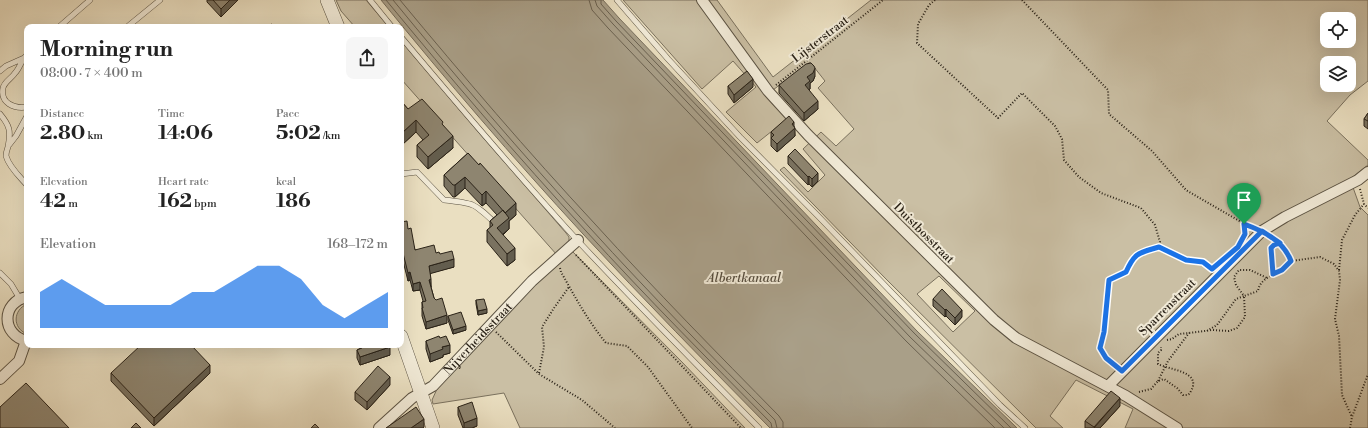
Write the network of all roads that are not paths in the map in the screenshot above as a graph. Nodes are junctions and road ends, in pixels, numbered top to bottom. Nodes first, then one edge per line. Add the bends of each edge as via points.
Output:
1 (90, 0) edge
2 (160, 0) edge
3 (327, 0) edge
4 (370, 0) edge
5 (617, 0) edge
6 (702, 0) edge
7 (62, 24) edge
8 (131, 24) edge
9 (337, 24) edge
10 (390, 24) edge
11 (404, 41) edge
12 (24, 57) edge
13 (24, 59) edge
14 (0, 71) edge
15 (24, 108) edge
16 (0, 114) edge
17 (24, 121) edge
18 (8, 145) junction
19 (1368, 172) edge
20 (404, 174) edge
21 (24, 181) edge
22 (495, 223) edge
23 (578, 240) junction
24 (0, 273) edge
25 (23, 298) edge
26 (24, 340) edge
27 (404, 345) edge
28 (24, 348) edge
29 (0, 379) edge
30 (1108, 386) junction
31 (421, 394) junction
32 (379, 428) edge
33 (433, 428) edge
34 (759, 428) edge
35 (1025, 428) edge
36 (1177, 428) edge

1 - 7 lane
2 - 8 lane
3 - 9 street
4 - 10 lane
5 - 35 lane via 740,137
6 - 30 street, Duistbosstraat via 768,91 808,136 994,320 1016,338
11 - 23 lane
12 - 14 lane
13 - 15 lane via 3,86 2,93 4,100 11,106
16 - 18 lane via 10,130
17 - 18 lane
18 - 21 lane via 7,158
19 - 30 street, Sparrenstraat via 1358,180 1284,217 1262,231
20 - 22 lane via 417,172 444,200 468,202 477,206
23 - 31 street, Nijverheidsstraat via 532,281 433,386
23 - 34 lane
24 - 25 lane
25 - 26 street via 10,309 8,323 14,335
27 - 31 street
28 - 29 street via 19,361
30 - 36 street, Duistbosstraat
31 - 32 street, Nijverheidsstraat via 412,398
31 - 33 street

